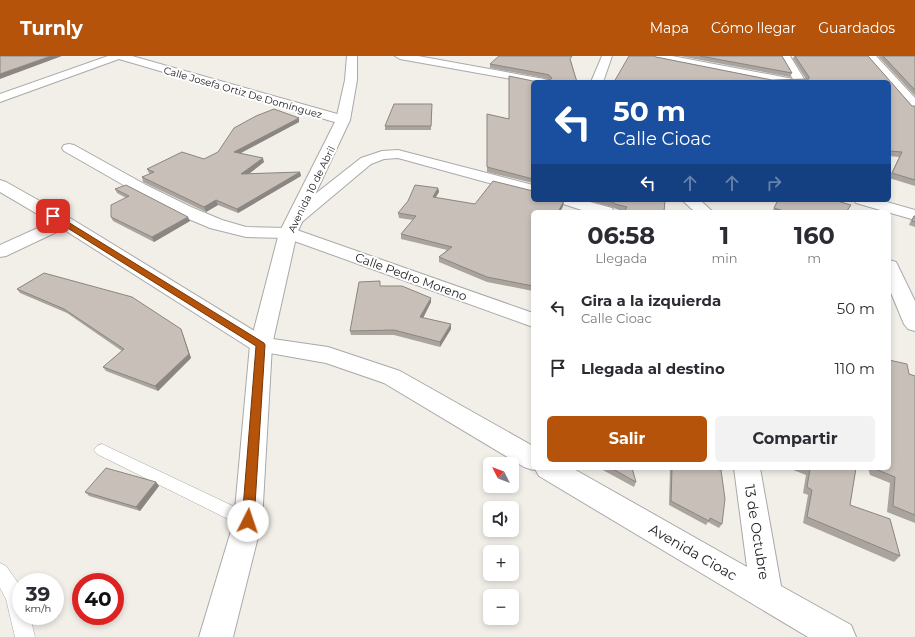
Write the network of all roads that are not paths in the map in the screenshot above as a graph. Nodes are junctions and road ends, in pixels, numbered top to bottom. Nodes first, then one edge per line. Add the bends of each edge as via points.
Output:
1 (119, 56) edge
2 (352, 56) edge
3 (400, 56) edge
4 (655, 56) edge
5 (785, 56) edge
6 (870, 56) edge
7 (602, 60) edge
8 (697, 60) edge
9 (700, 76) edge
10 (533, 80) edge
11 (598, 80) edge
12 (781, 80) edge
13 (799, 80) edge
14 (10, 83) dead end
15 (41, 84) junction
16 (0, 98) edge
17 (896, 103) edge
18 (915, 107) edge
19 (343, 120) junction
20 (69, 148) dead end
21 (0, 185) edge
22 (531, 189) edge
23 (18, 196) junction
24 (573, 202) edge
25 (693, 202) edge
26 (869, 202) edge
27 (0, 203) edge
28 (599, 210) edge
29 (703, 210) edge
30 (915, 215) edge
31 (297, 216) junction
32 (64, 222) junction
33 (288, 233) junction
34 (0, 252) edge
35 (891, 270) edge
36 (531, 319) edge
37 (915, 324) edge
38 (261, 345) junction
39 (102, 450) dead end
40 (531, 458) edge
41 (551, 470) edge
42 (747, 470) edge
43 (248, 521) junction
44 (0, 572) edge
45 (767, 595) junction
46 (25, 637) edge
47 (216, 637) edge
48 (839, 637) edge

1 - 15 street
1 - 19 street, Calle Josefa Ortiz De Domínguez
2 - 19 street, Avenida 10 de Abril via 351,80
3 - 10 street
4 - 8 street
5 - 13 street
6 - 18 street
7 - 11 street
8 - 9 street
8 - 12 street
14 - 15 street
15 - 16 street
17 - 18 street
19 - 31 street, Avenida 10 de Abril
20 - 33 street, Calle Pedro Moreno via 165,201 216,224 246,232
21 - 23 street
22 - 31 street via 398,154 382,155 366,161
23 - 27 street
23 - 32 street
24 - 28 street
25 - 29 street
26 - 30 street
31 - 33 street, Avenida 10 de Abril
32 - 34 street
32 - 38 street
33 - 36 street, Calle Pedro Moreno
33 - 38 street, Avenida 10 de Abril
35 - 37 street
38 - 40 street via 328,355 392,377
38 - 43 street, Avenida 10 de Abril
39 - 43 lane
41 - 45 street, Avenida Cioac
42 - 45 street, 13 de Octubre
43 - 47 street, Avenida 10 de Abril
44 - 46 lane via 15,595
45 - 48 street, Avenida Cioac

